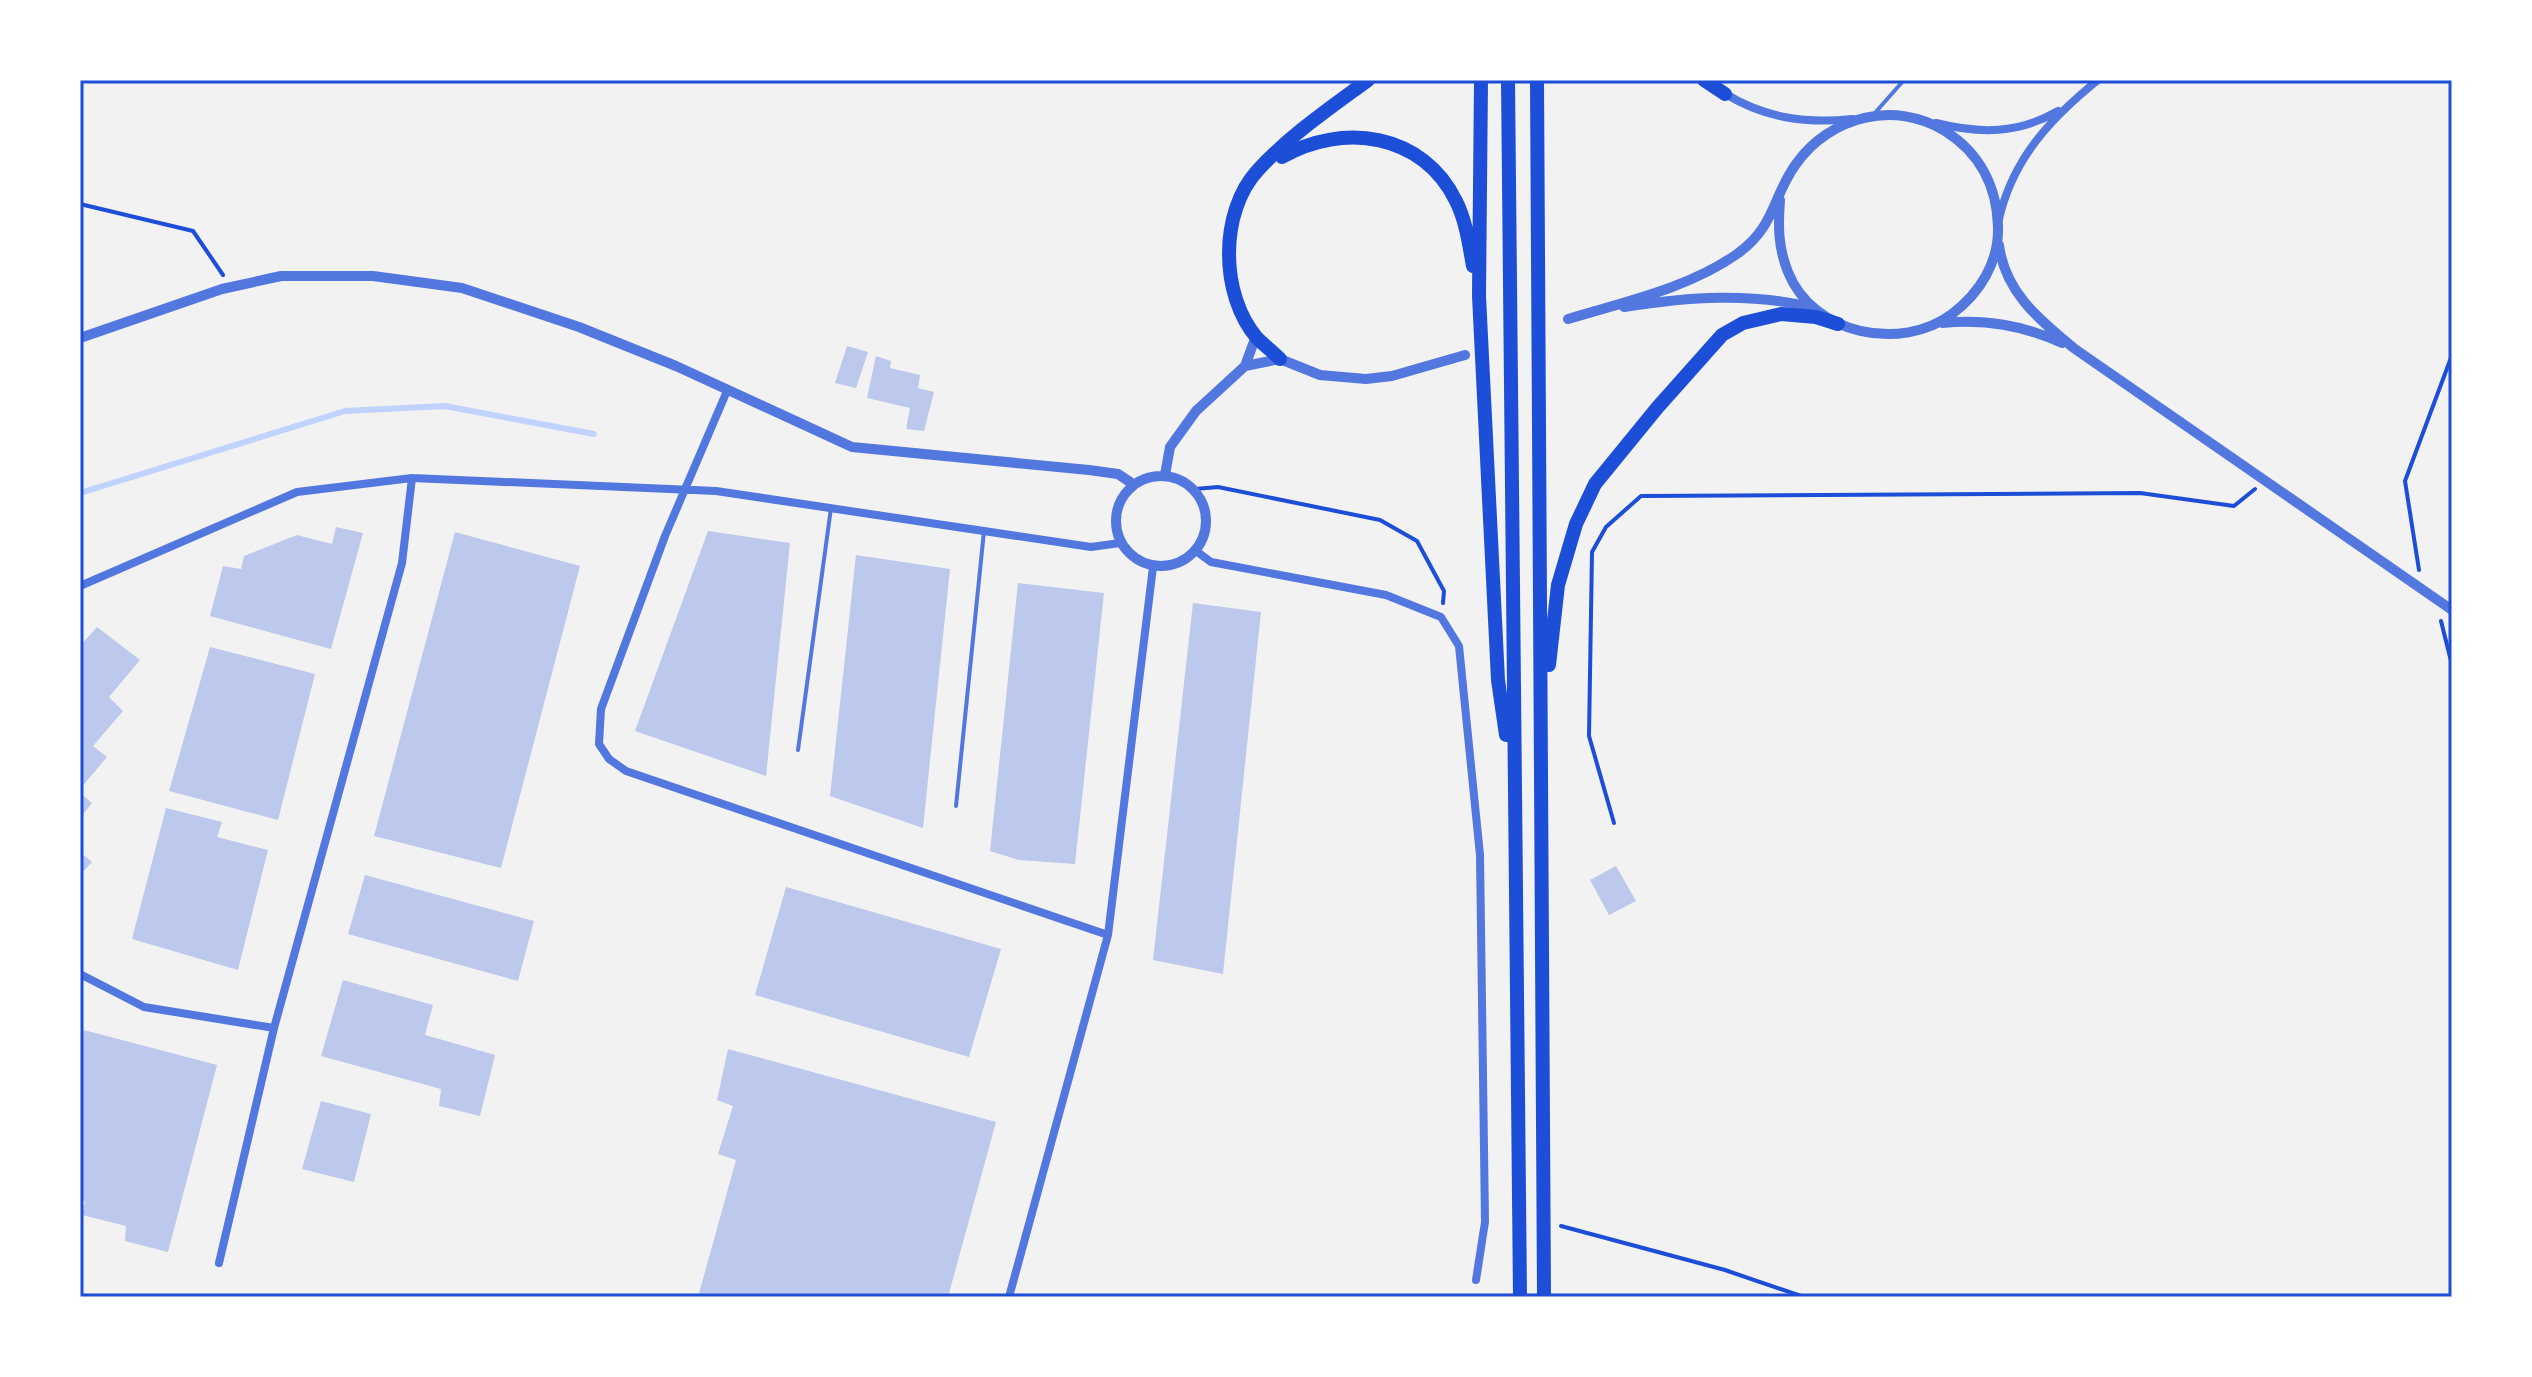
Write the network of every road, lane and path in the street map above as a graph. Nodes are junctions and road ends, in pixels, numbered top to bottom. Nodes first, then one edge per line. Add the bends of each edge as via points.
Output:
1 (1368, 80) edge
2 (1481, 80) edge
3 (1508, 80) edge
4 (1537, 80) edge
5 (1704, 80) edge
6 (1713, 80) edge
7 (1904, 80) edge
8 (2098, 80) edge
9 (1725, 94) junction
10 (2065, 107) junction
11 (1873, 116) junction
12 (1854, 119) junction
13 (1929, 122) junction
14 (1257, 171) junction
15 (1780, 200) junction
16 (80, 204) edge
17 (1998, 224) junction
18 (1999, 239) junction
19 (231, 287) junction
20 (1479, 296) junction
21 (1818, 309) junction
22 (1590, 312) junction
23 (1568, 319) dead end
24 (1940, 323) junction
25 (1838, 324) junction
26 (1256, 336) junction
27 (80, 338) edge
28 (2075, 349) junction
29 (1465, 355) dead end
30 (2452, 355) edge
31 (1280, 359) junction
32 (1245, 366) junction
33 (727, 391) junction
34 (1165, 475) junction
35 (412, 478) junction
36 (2267, 481) junction
37 (1133, 484) junction
38 (1195, 489) junction
39 (687, 491) junction
40 (831, 508) junction
41 (984, 531) junction
42 (1120, 543) junction
43 (1196, 551) junction
44 (1153, 567) junction
45 (80, 586) edge
46 (2422, 590) junction
47 (2436, 599) junction
48 (2452, 610) edge
49 (1441, 617) junction
50 (2452, 665) edge
51 (1542, 721) junction
52 (798, 750) dead end
53 (1514, 797) junction
54 (956, 806) dead end
55 (1614, 823) dead end
56 (1108, 935) junction
57 (80, 974) edge
58 (274, 1028) junction
59 (1559, 1226) dead end
60 (219, 1263) dead end
61 (1476, 1280) dead end
62 (1009, 1297) edge
63 (1520, 1297) edge
64 (1544, 1297) edge
65 (1804, 1297) edge

1 - 14 highway
2 - 20 highway
3 - 53 highway
4 - 51 highway
5 - 9 highway
6 - 9 street
7 - 11 lane
8 - 10 street
9 - 12 street via 1782,118 1820,123
10 - 13 street via 2039,121 1997,131
10 - 17 street via 2018,163
11 - 12 street
11 - 13 street via 1892,114
12 - 15 street via 1820,137 1794,165
13 - 17 street via 1962,142 1986,172 1998,205
14 - 20 highway via 1294,150 1338,136 1407,149 1427,162 1454,197 1464,219
14 - 26 highway via 1239,200 1229,262 1237,301
15 - 21 street via 1778,238 1789,275
15 - 22 street via 1757,237 1720,265
16 - 19 path via 193,231
17 - 18 street
18 - 24 street via 1982,283 1968,302
18 - 28 street via 2001,262 2019,298
19 - 27 street
19 - 33 street via 297,276 373,276 462,288 579,327
20 - 53 highway via 1498,680
21 - 22 street via 1765,299 1692,298
21 - 25 street
22 - 23 street
24 - 25 street via 1872,335
24 - 28 street via 1994,321
25 - 51 highway via 1781,314 1762,316 1722,335 1595,484 1576,524 1558,585
26 - 31 highway
26 - 32 street
28 - 36 street
29 - 31 street via 1366,379 1320,375
30 - 46 path via 2405,481
31 - 32 street
32 - 34 street via 1196,411 1170,447
33 - 37 street via 852,447 1089,470 1118,474
33 - 39 street
34 - 37 street
34 - 38 street
35 - 39 street
35 - 45 street via 297,492
35 - 58 street via 402,563
36 - 46 street
36 - 55 path via 2234,506 2140,493 1641,496 1606,527 1592,552 1589,736
37 - 42 street via 1121,497 1114,521
38 - 43 street via 1206,510 1206,533
38 - 49 path via 1218,487 1380,520 1417,541 1444,591
39 - 40 street
39 - 56 street via 601,709 599,744 609,759 626,771
40 - 41 street
40 - 52 lane
41 - 42 street via 1091,547
41 - 54 lane
42 - 44 street via 1133,558
43 - 44 street via 1180,563
43 - 49 street via 1211,562 1386,595
44 - 56 street
46 - 47 street
47 - 48 street
47 - 50 path
49 - 61 street via 1459,646 1480,855 1485,1222
51 - 64 highway
53 - 63 highway
56 - 62 street
57 - 58 street via 144,1007
58 - 60 street
59 - 65 path

